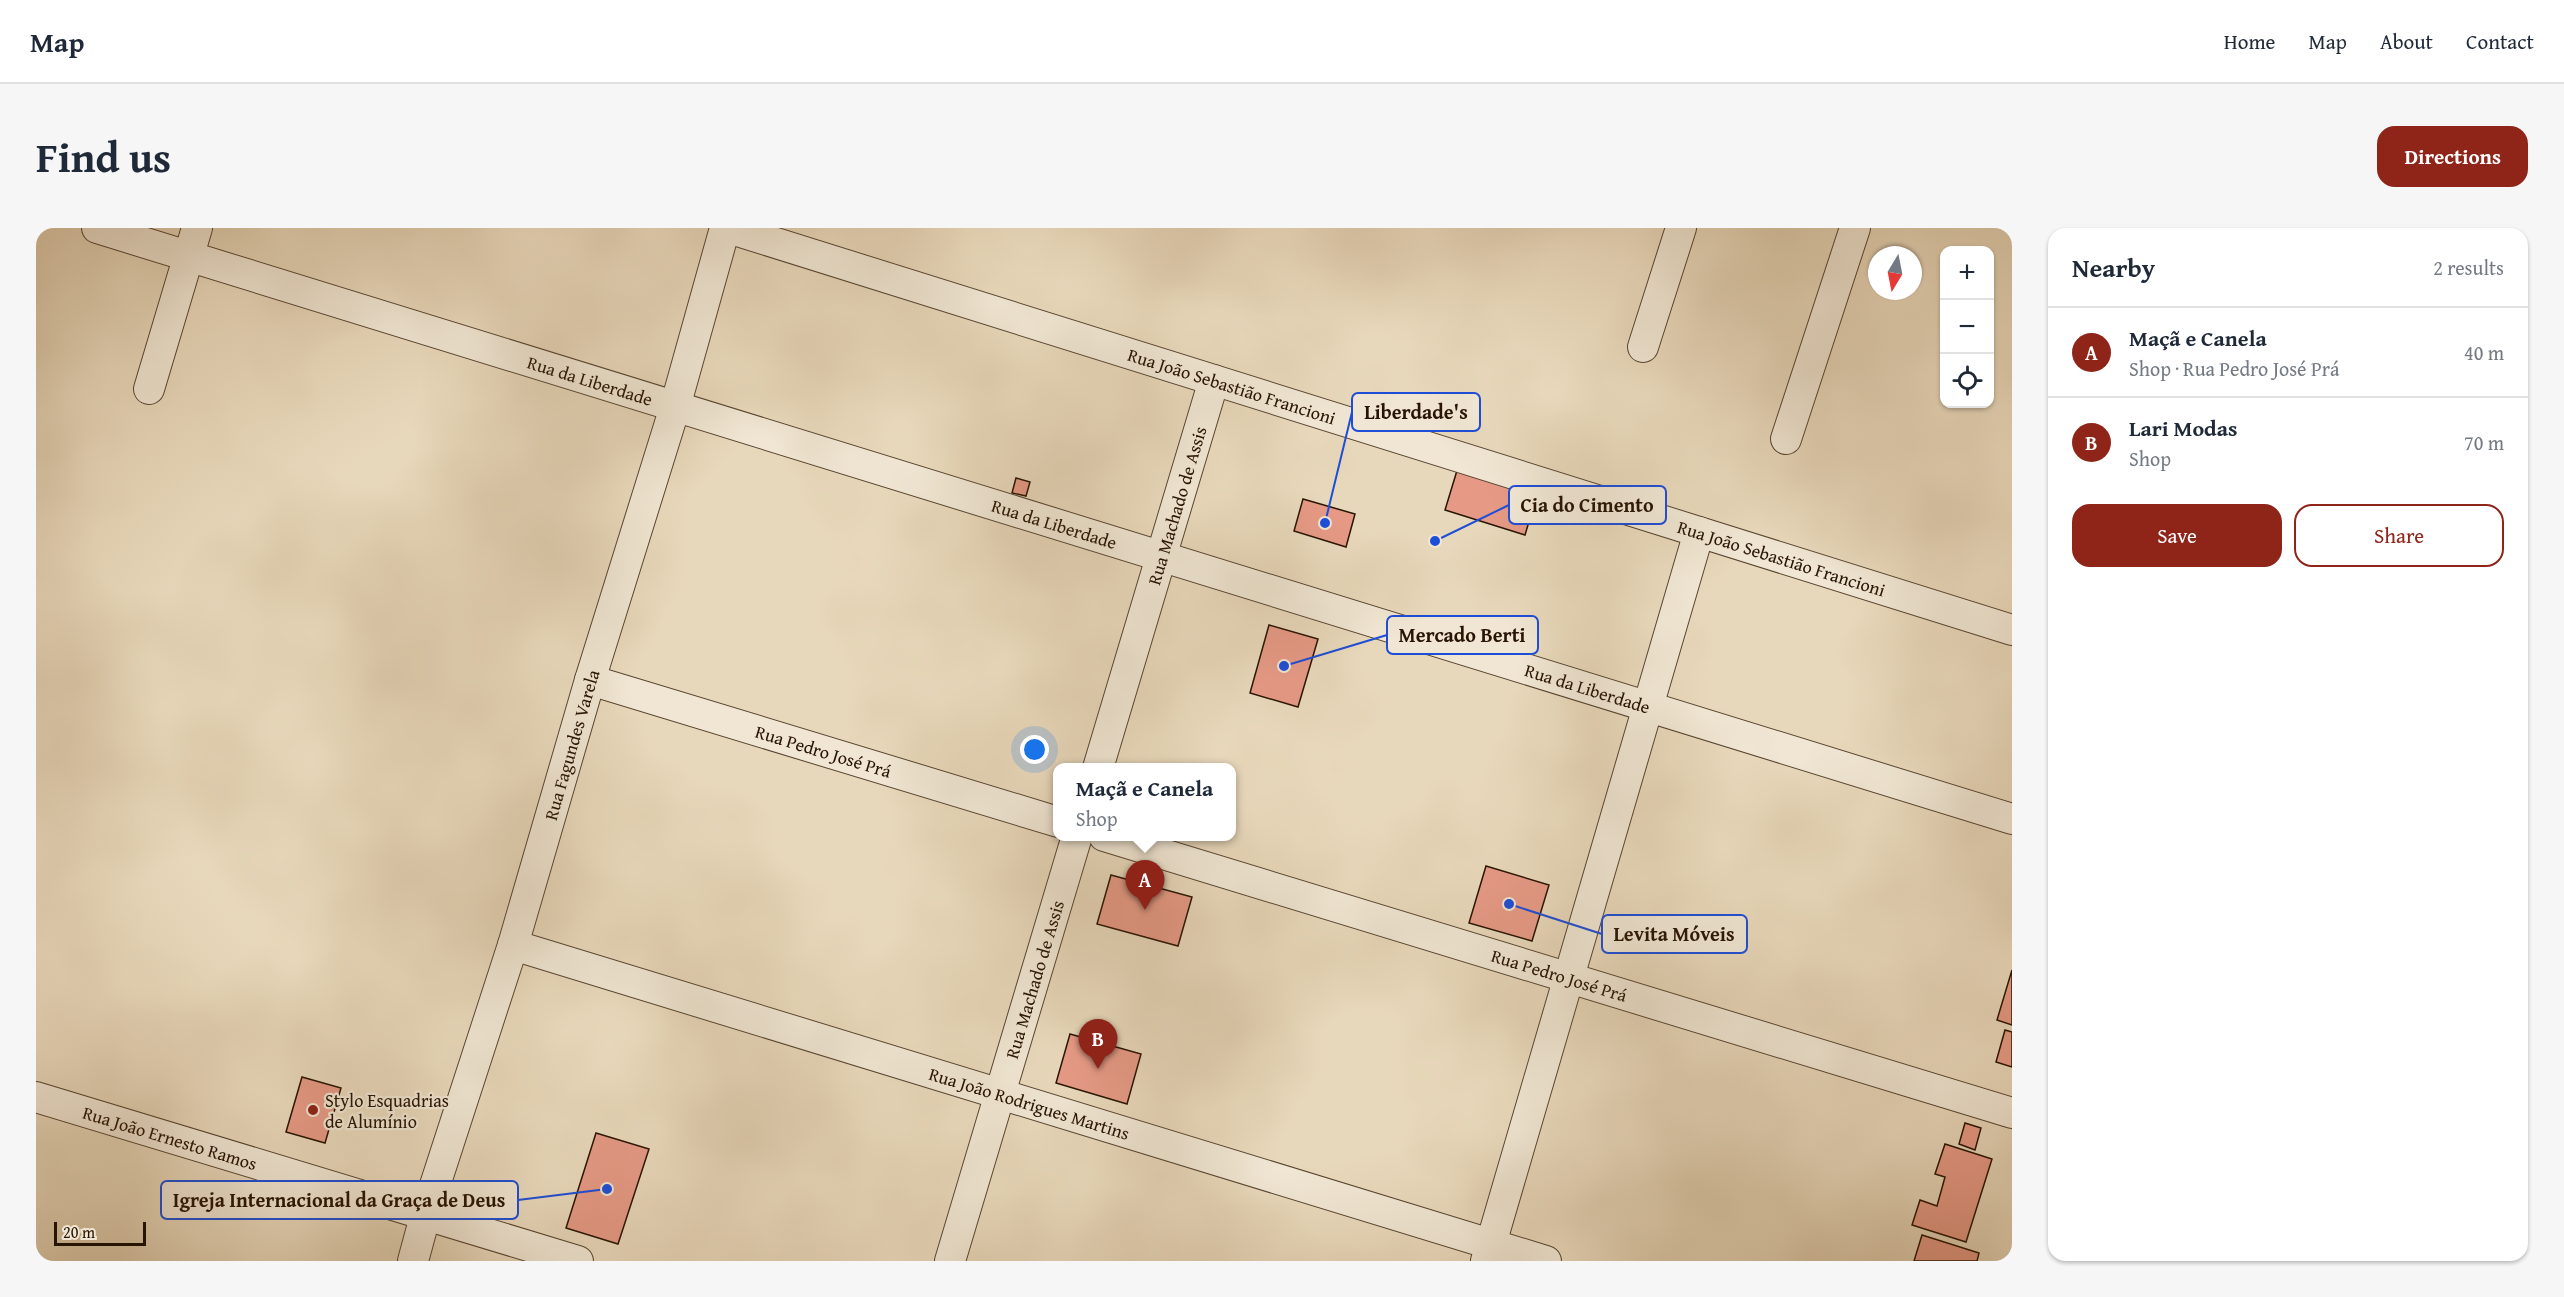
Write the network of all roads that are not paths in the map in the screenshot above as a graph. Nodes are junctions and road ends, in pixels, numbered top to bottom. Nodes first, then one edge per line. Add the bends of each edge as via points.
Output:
1 (97, 228) edge
2 (197, 228) edge
3 (726, 228) edge
4 (1681, 228) edge
5 (1855, 228) edge
6 (189, 256) junction
7 (1643, 346) dead end
8 (1214, 380) junction
9 (149, 389) dead end
10 (675, 407) junction
11 (1786, 439) dead end
12 (1700, 532) junction
13 (1161, 556) junction
14 (2012, 630) edge
15 (590, 680) junction
16 (1648, 707) junction
17 (1099, 763) edge
18 (2012, 819) edge
19 (1053, 820) edge
20 (1076, 841) edge
21 (1117, 841) edge
22 (513, 945) junction
23 (1569, 978) junction
24 (1000, 1094) junction
25 (36, 1097) edge
26 (2012, 1113) edge
27 (426, 1213) junction
28 (1489, 1253) edge
29 (413, 1261) edge
30 (578, 1261) edge
31 (950, 1261) edge
32 (1546, 1261) edge

1 - 6 street, Rua da Liberdade
2 - 6 street
3 - 8 street, Rua João Sebastião Francioni
3 - 10 street, Rua Fagundes Varela
4 - 7 street
5 - 11 street
6 - 9 street
6 - 10 street, Rua da Liberdade
8 - 12 street, Rua João Sebastião Francioni
8 - 13 street, Rua Machado de Assis
10 - 13 street, Rua da Liberdade
10 - 15 street, Rua Fagundes Varela
12 - 14 street, Rua João Sebastião Francioni
12 - 16 street
13 - 16 street, Rua da Liberdade
13 - 17 street, Rua Machado de Assis
15 - 19 street, Rua Pedro José Prá
15 - 22 street, Rua Fagundes Varela
16 - 18 street, Rua da Liberdade
16 - 23 street
20 - 24 street, Rua Machado de Assis
21 - 23 street, Rua Pedro José Prá
22 - 24 street, Rua João Rodrigues Martins
22 - 27 street, Rua Fagundes Varela
23 - 26 street, Rua Pedro José Prá
23 - 28 street
24 - 28 street, Rua João Rodrigues Martins
24 - 31 street, Rua Machado de Assis
25 - 27 street, Rua João Ernesto Ramos
27 - 29 street, Rua Fagundes Varela
27 - 30 street, Rua João Ernesto Ramos
28 - 32 street, Rua João Rodrigues Martins

